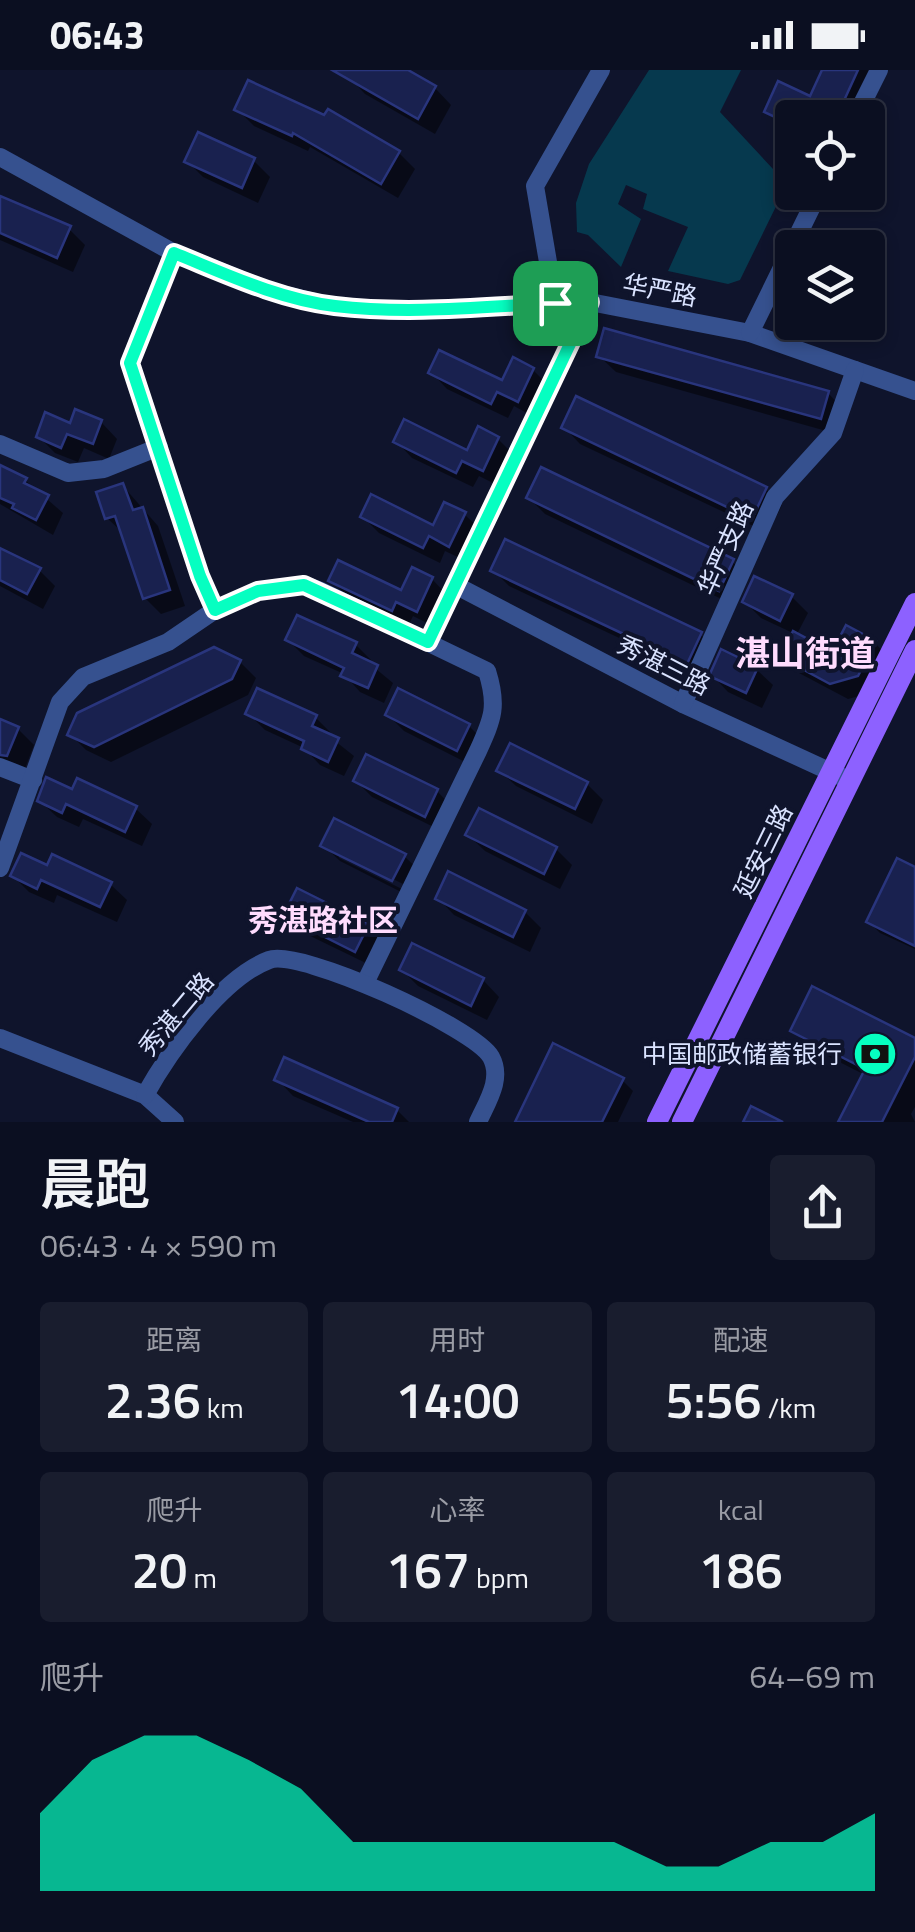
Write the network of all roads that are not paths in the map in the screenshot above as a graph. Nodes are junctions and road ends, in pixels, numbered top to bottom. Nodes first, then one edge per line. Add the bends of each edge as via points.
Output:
1 (601, 70) edge
2 (878, 70) edge
3 (864, 100) edge
4 (0, 157) edge
5 (810, 210) edge
6 (174, 253) junction
7 (590, 302) junction
8 (555, 303) junction
9 (750, 333) junction
10 (855, 370) junction
11 (915, 391) edge
12 (0, 444) edge
13 (159, 447) junction
14 (456, 586) junction
15 (915, 603) edge
16 (215, 610) junction
17 (428, 642) junction
18 (915, 650) edge
19 (684, 704) junction
20 (0, 767) edge
21 (830, 772) junction
22 (33, 780) junction
23 (851, 782) junction
24 (0, 868) edge
25 (364, 983) junction
26 (0, 1038) edge
27 (145, 1095) junction
28 (175, 1122) edge
29 (478, 1122) edge
30 (657, 1122) edge
31 (682, 1122) edge

1 - 8 street via 535,186
2 - 3 street
4 - 6 street, 华严路
5 - 9 street
6 - 8 street, 华严路 via 269,291 331,306 399,311
6 - 13 street via 130,363
7 - 8 street, 华严路
7 - 9 street, 华严路
7 - 14 street
9 - 10 street, 华严路
10 - 11 street, 华严路
10 - 19 street, 华严支路 via 833,433 775,498
12 - 13 street via 68,473 104,469
13 - 16 street
14 - 17 street
14 - 19 street, 秀湛三路
15 - 21 main road, 延安三路
16 - 17 street via 258,591 304,585
16 - 22 street via 168,642 83,677 60,702
17 - 25 street via 487,671 494,715
18 - 23 main road, 延安三路
19 - 21 street, 秀湛三路
20 - 22 street
21 - 23 street, 秀湛三路
21 - 30 main road, 延安三路
22 - 24 street
23 - 31 main road, 延安三路
25 - 27 street, 秀湛二路 via 303,962 273,958 253,968 200,1019
25 - 29 street, 秀湛二路 via 465,1034 490,1056 496,1082
26 - 27 street
27 - 28 street

